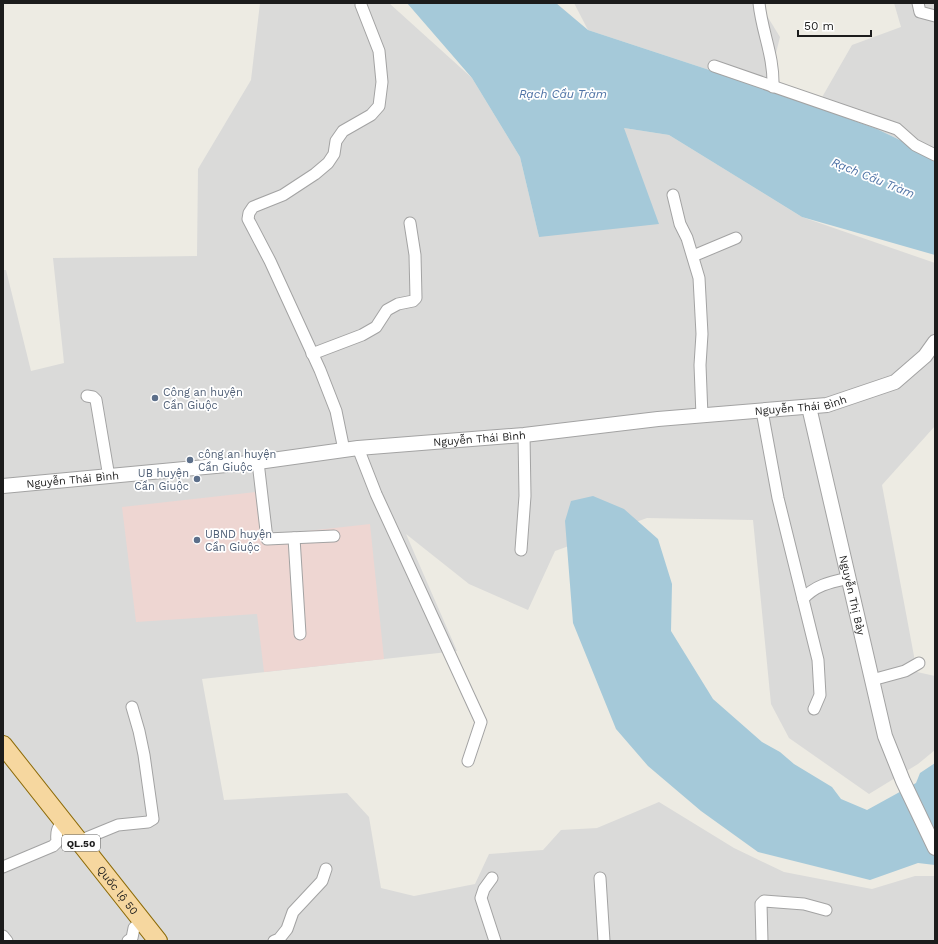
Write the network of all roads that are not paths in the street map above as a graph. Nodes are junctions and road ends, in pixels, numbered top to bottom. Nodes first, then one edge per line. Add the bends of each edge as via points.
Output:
1 (759, 3) edge
2 (918, 3) edge
3 (361, 5) dead end
4 (935, 16) edge
5 (714, 66) dead end
6 (773, 87) junction
7 (935, 155) edge
8 (673, 195) dead end
9 (410, 223) dead end
10 (736, 238) dead end
11 (693, 256) junction
12 (935, 342) edge
13 (312, 354) junction
14 (87, 396) dead end
15 (809, 407) junction
16 (762, 411) junction
17 (702, 416) junction
18 (524, 436) junction
19 (358, 448) junction
20 (344, 450) junction
21 (258, 462) junction
22 (109, 477) junction
23 (3, 486) edge
24 (334, 536) dead end
25 (294, 538) junction
26 (521, 550) dead end
27 (849, 578) junction
28 (804, 600) junction
29 (300, 634) dead end
30 (919, 663) dead end
31 (872, 680) junction
32 (132, 707) dead end
33 (814, 709) dead end
34 (3, 745) edge
35 (468, 761) dead end
36 (64, 822) junction
37 (79, 842) junction
38 (935, 848) edge
39 (3, 867) edge
40 (326, 868) dead end
41 (492, 878) dead end
42 (600, 878) dead end
43 (826, 910) dead end
44 (142, 920) junction
45 (3, 936) edge
46 (7, 941) edge
47 (128, 941) edge
48 (158, 941) edge
49 (274, 941) edge
50 (495, 941) edge
51 (604, 941) edge
52 (762, 941) edge

1 - 6 street via 761,23 771,54
2 - 4 street via 920,12
3 - 13 street via 379,50 382,82 379,106 371,115 343,131 336,140 334,154 316,174 283,195 253,207 248,220 270,261
5 - 6 street
6 - 7 street via 897,129 915,145
8 - 11 street via 680,224
9 - 13 street via 415,256 416,298 387,310 376,327 362,335
10 - 11 street
11 - 17 street via 701,296
12 - 15 street, Nguyễn Thái Bình via 925,356 895,382 827,405
13 - 20 street via 336,411
14 - 22 street via 96,400
15 - 16 street, Nguyễn Thái Bình
15 - 27 street, Nguyễn Thị Bảy
16 - 17 street, Nguyễn Thái Bình
16 - 28 street via 778,498
17 - 18 street, Nguyễn Thái Bình
18 - 19 street, Nguyễn Thái Bình
18 - 26 street via 525,496
19 - 20 street, Nguyễn Thái Bình
19 - 35 street via 382,507 481,722
20 - 21 street, Nguyễn Thái Bình
21 - 22 street, Nguyễn Thái Bình
21 - 25 street via 267,539
22 - 23 street, Nguyễn Thái Bình
24 - 25 street
25 - 29 street
27 - 28 street via 821,585 811,590
27 - 31 street, Nguyễn Thị Bảy
28 - 33 street via 820,680 820,695
30 - 31 street via 905,671
31 - 38 street, Nguyễn Thị Bảy via 885,736
32 - 37 street via 144,755 153,819 148,822 118,825
34 - 36 main road, Quốc lộ 50 / QL.50
36 - 37 main road, Quốc lộ 50 / QL.50
36 - 39 street via 58,827 57,842 53,846
37 - 44 main road, Quốc lộ 50 / QL.50
40 - 49 street via 322,881 293,912 287,929
41 - 50 street via 484,889 482,898
42 - 51 street
43 - 52 street via 804,904 764,901 761,904
44 - 47 street via 134,928 132,938
44 - 48 main road, Quốc lộ 50 / QL.50
45 - 46 street

